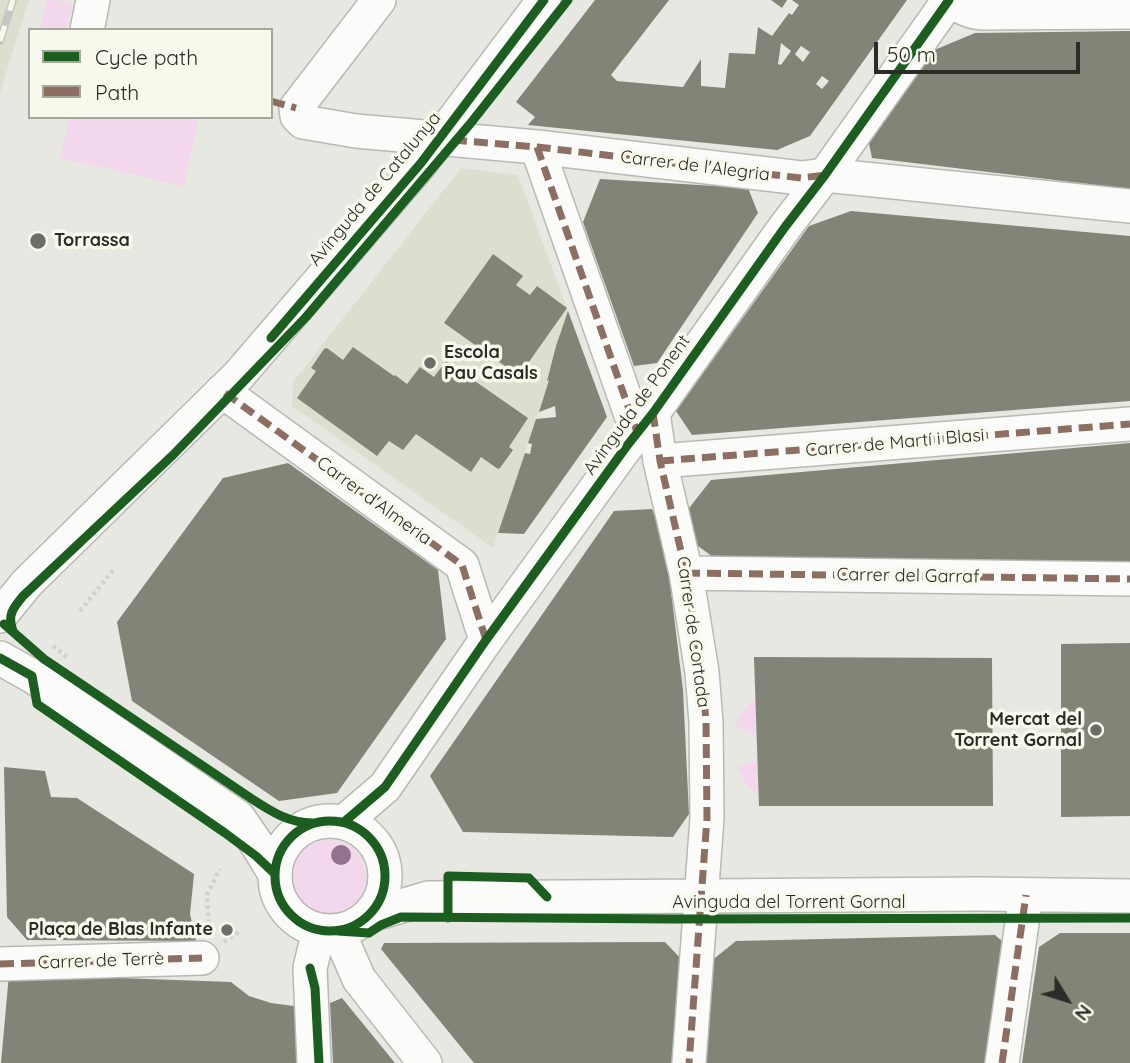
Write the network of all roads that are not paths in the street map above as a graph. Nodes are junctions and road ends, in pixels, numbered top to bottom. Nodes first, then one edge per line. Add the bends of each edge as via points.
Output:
1 (93, 0) edge
2 (379, 0) edge
3 (544, 0) edge
4 (950, 0) edge
5 (1130, 12) edge
6 (86, 28) edge
7 (284, 105) edge
8 (441, 139) junction
9 (537, 147) junction
10 (825, 175) junction
11 (1130, 206) edge
12 (222, 391) junction
13 (645, 422) junction
14 (1130, 424) edge
15 (660, 461) junction
16 (686, 573) junction
17 (1130, 579) edge
18 (0, 616) edge
19 (486, 640) junction
20 (0, 658) edge
21 (238, 817) junction
22 (301, 829) junction
23 (365, 838) junction
24 (275, 874) junction
25 (1026, 895) junction
26 (1130, 895) edge
27 (702, 896) junction
28 (428, 898) junction
29 (368, 915) junction
30 (328, 931) junction
31 (202, 958) road end
32 (0, 964) edge
33 (314, 1063) edge
34 (425, 1063) edge
35 (690, 1063) edge
36 (1002, 1063) edge

1 - 6 street
2 - 7 street
3 - 8 street, Avinguda de Catalunya
4 - 5 street via 965,10 982,13
4 - 10 street, Avinguda de Ponent
7 - 8 street, Carrer de l'Alegria via 303,122
8 - 9 street, Carrer de l'Alegria
8 - 12 street, Avinguda de Catalunya
9 - 10 street, Carrer de l'Alegria via 801,178
9 - 13 street, Carrer de Cortada
10 - 11 street, Carrer de l'Alegria
10 - 13 street, Avinguda de Ponent
12 - 18 street, Avinguda de Catalunya via 32,578
12 - 19 street, Carrer d'Almeria via 462,565
13 - 15 street, Carrer de Cortada
13 - 19 street, Avinguda de Ponent
14 - 15 street, Carrer de Martí i Blasi
15 - 16 street, Carrer de Cortada
16 - 17 street, Carrer del Garraf
16 - 27 street, Carrer de Cortada via 706,723
19 - 23 street, Avinguda de Ponent via 385,787
20 - 21 street
21 - 22 street
21 - 24 street
22 - 23 street via 328,821
22 - 24 street via 282,848
23 - 28 street
23 - 29 street via 385,868 379,901
24 - 30 street via 276,890 292,916 304,925
25 - 26 street, Avinguda del Torrent Gornal
25 - 27 street, Avinguda del Torrent Gornal
25 - 36 street
27 - 28 street, Avinguda del Torrent Gornal
27 - 35 street, Carrer de Cortada
28 - 29 street, Avinguda del Torrent Gornal
29 - 30 street via 355,926
30 - 33 street via 310,968
30 - 34 street
31 - 32 street, Carrer de Terrè

